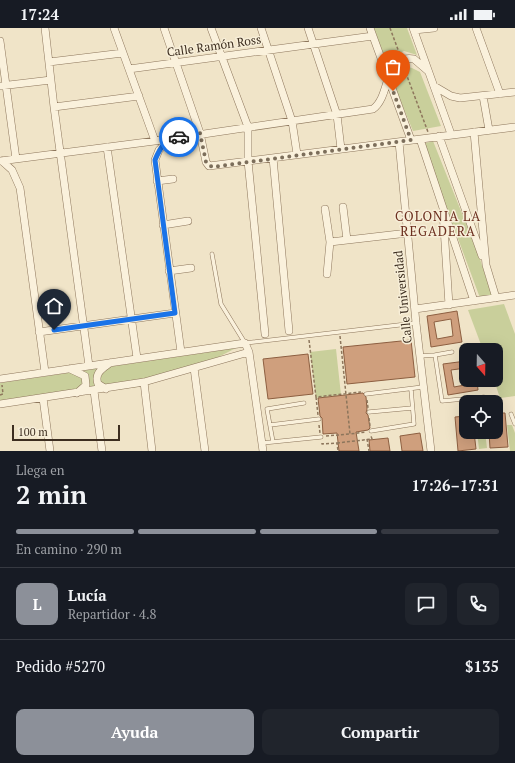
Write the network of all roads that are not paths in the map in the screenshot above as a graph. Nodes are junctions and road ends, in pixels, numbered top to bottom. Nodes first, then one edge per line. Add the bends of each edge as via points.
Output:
1 (45, 28) edge
2 (114, 28) edge
3 (164, 28) edge
4 (211, 28) edge
5 (261, 28) edge
6 (308, 28) edge
7 (370, 28) edge
8 (434, 28) edge
9 (476, 28) edge
10 (413, 29) edge
11 (373, 36) junction
12 (0, 41) edge
13 (314, 45) junction
14 (268, 50) junction
15 (123, 53) junction
16 (222, 57) junction
17 (49, 62) junction
18 (176, 63) junction
19 (129, 69) junction
20 (428, 71) junction
21 (389, 79) junction
22 (51, 80) junction
23 (3, 86) edge
24 (434, 86) junction
25 (515, 92) edge
26 (500, 94) junction
27 (139, 96) junction
28 (483, 96) junction
29 (54, 107) junction
30 (338, 115) junction
31 (292, 121) junction
32 (248, 127) junction
33 (515, 127) edge
34 (489, 130) junction
35 (474, 132) junction
36 (200, 133) junction
37 (451, 134) junction
38 (439, 136) junction
39 (170, 139) junction
40 (420, 139) junction
41 (411, 140) junction
42 (155, 141) junction
43 (399, 142) junction
44 (107, 147) junction
45 (341, 149) junction
46 (60, 153) junction
47 (297, 154) junction
48 (272, 158) junction
49 (16, 159) junction
50 (1, 161) edge
51 (248, 161) junction
52 (173, 179) dead end
53 (157, 181) junction
54 (442, 202) junction
55 (343, 207) dead end
56 (325, 209) dead end
57 (188, 221) dead end
58 (163, 225) junction
59 (408, 233) junction
60 (347, 240) junction
61 (330, 242) junction
62 (212, 254) dead end
63 (486, 265) junction
64 (191, 268) dead end
65 (169, 271) junction
66 (327, 274) dead end
67 (515, 295) edge
68 (496, 298) junction
69 (474, 301) junction
70 (449, 304) junction
71 (415, 309) junction
72 (175, 313) junction
73 (130, 320) junction
74 (416, 323) junction
75 (83, 326) junction
76 (289, 331) dead end
77 (39, 332) junction
78 (265, 334) dead end
79 (245, 343) junction
80 (181, 352) junction
81 (250, 352) junction
82 (452, 352) dead end
83 (436, 354) junction
84 (420, 356) junction
85 (137, 358) junction
86 (112, 362) junction
87 (89, 366) junction
88 (69, 368) junction
89 (194, 368) junction
90 (45, 372) junction
91 (1, 382) edge
92 (144, 382) junction
93 (424, 387) junction
94 (107, 389) junction
95 (410, 389) junction
96 (94, 391) junction
97 (77, 393) junction
98 (366, 394) road end
99 (43, 398) junction
100 (459, 399) edge
101 (304, 403) dead end
102 (0, 404) edge
103 (412, 408) junction
104 (369, 412) road end
105 (511, 414) dead end
106 (319, 419) road end
107 (515, 424) edge
108 (270, 425) junction
109 (371, 431) road end
110 (321, 437) road end
111 (273, 442) junction
112 (262, 447) edge
113 (50, 451) edge
114 (102, 451) edge
115 (152, 451) edge
116 (205, 451) edge
117 (431, 451) edge

1 - 17 street
2 - 15 street
3 - 18 street
4 - 16 street
5 - 14 street
6 - 13 street
7 - 11 street
8 - 10 street
9 - 26 street
10 - 20 street
11 - 13 street, Calle Ramón Ross
11 - 21 street
12 - 23 street
13 - 14 street, Calle Ramón Ross
13 - 30 street
14 - 16 street, Calle Ramón Ross
14 - 31 street
15 - 17 street
15 - 19 street
16 - 18 street, Calle Ramón Ross
16 - 32 street
17 - 22 street
18 - 19 street, Calle Ramón Ross
18 - 36 street
19 - 27 street
20 - 21 street via 414,59 401,60 394,64
20 - 24 street
21 - 30 street via 382,100 373,109
21 - 41 street
22 - 23 street
22 - 29 street
23 - 49 street
24 - 28 street via 456,97
24 - 37 street
25 - 26 street
26 - 28 street
27 - 29 street
27 - 42 street
28 - 34 street
29 - 46 street
30 - 31 street
30 - 45 street
31 - 32 street
31 - 47 street
32 - 36 street
32 - 51 street
33 - 34 street
34 - 35 street
35 - 37 street
35 - 63 street
36 - 39 street
36 - 51 street via 206,162 212,167
37 - 38 street
38 - 40 street
38 - 63 street
39 - 42 street
39 - 53 street via 159,150 155,160
40 - 41 street
40 - 54 street
41 - 43 street
42 - 44 street
43 - 45 street
43 - 59 street, Calle Universidad
44 - 46 street
44 - 73 street
45 - 47 street
46 - 49 street
46 - 75 street
47 - 48 street
48 - 51 street
48 - 76 street
49 - 50 street
50 - 77 street via 12,170 20,188
51 - 78 street
52 - 53 street
53 - 58 street
54 - 69 street
54 - 70 street
55 - 60 street
56 - 61 street
57 - 58 street
58 - 65 street
59 - 60 street
59 - 71 street, Calle Universidad
60 - 61 street
61 - 66 street
62 - 79 lane via 221,304
63 - 68 street
64 - 65 street
65 - 72 street
67 - 68 street
68 - 69 street
69 - 70 street
70 - 71 street
71 - 74 street, Calle Universidad
72 - 73 street
72 - 80 street
73 - 75 street
73 - 85 street
74 - 79 lane
74 - 84 street, Calle Universidad
75 - 77 street
75 - 87 street
77 - 90 street
79 - 80 street
79 - 81 street
80 - 85 street
81 - 89 street
81 - 112 street
82 - 83 lane
83 - 84 lane
83 - 100 lane via 442,401
84 - 93 street, Calle Universidad
85 - 86 street
86 - 87 street
86 - 94 street via 97,375 98,384
87 - 88 street
88 - 90 street
88 - 97 street via 85,376 86,385
89 - 92 street
89 - 116 street
90 - 91 street
92 - 94 street
92 - 115 street
93 - 95 lane
93 - 117 street, Calle Universidad
94 - 96 street
95 - 98 lane
95 - 103 lane
96 - 97 street
96 - 114 street
97 - 99 street
99 - 102 street
99 - 113 street
101 - 108 lane via 267,409
103 - 104 lane
103 - 109 lane via 414,424
105 - 107 lane
106 - 108 lane
108 - 111 lane
110 - 111 lane
111 - 112 lane

